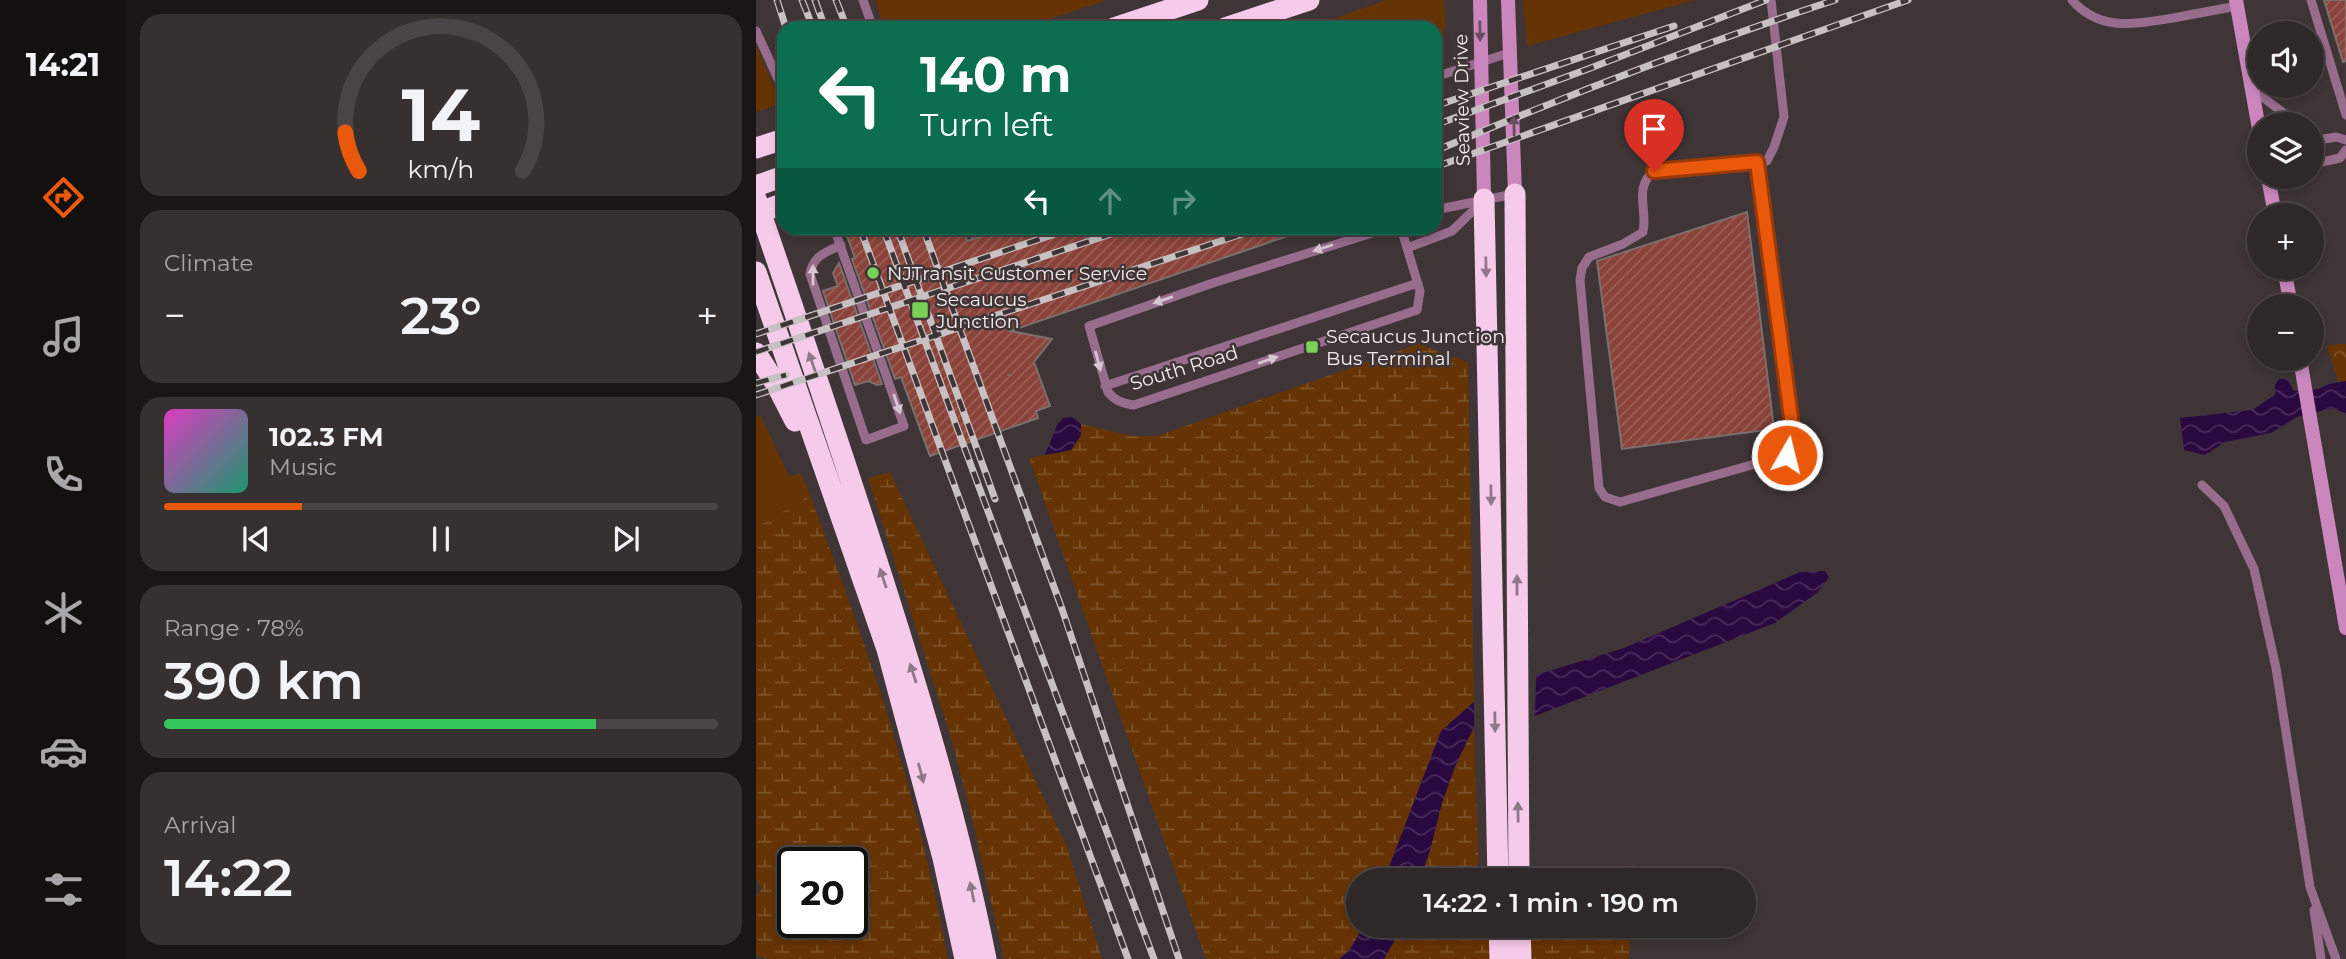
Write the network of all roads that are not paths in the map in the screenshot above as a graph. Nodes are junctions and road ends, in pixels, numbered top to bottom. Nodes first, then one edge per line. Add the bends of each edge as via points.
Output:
1 (863, 0) edge
2 (1198, 0) edge
3 (1309, 0) edge
4 (1480, 0) edge
5 (1508, 0) edge
6 (1771, 0) edge
7 (2071, 0) edge
8 (2311, 0) edge
9 (2237, 3) edge
10 (870, 21) edge
11 (1135, 21) edge
12 (1246, 21) edge
13 (756, 31) edge
14 (1512, 52) junction
15 (2247, 60) edge
16 (1480, 62) junction
17 (1442, 75) edge
18 (777, 77) edge
19 (2264, 98) edge
20 (2282, 112) edge
21 (2346, 115) edge
22 (2324, 139) edge
23 (2346, 140) edge
24 (2346, 150) edge
25 (2324, 161) edge
26 (1757, 162) junction
27 (777, 178) edge
28 (756, 186) edge
29 (1515, 194) junction
30 (756, 199) edge
31 (1484, 199) junction
32 (777, 206) edge
33 (1442, 208) edge
34 (756, 214) edge
35 (837, 235) edge
36 (1366, 235) edge
37 (1403, 235) edge
38 (1441, 235) edge
39 (1442, 235) edge
40 (841, 245) junction
41 (1407, 248) junction
42 (756, 272) edge
43 (1418, 283) junction
44 (756, 354) edge
45 (2302, 371) edge
46 (1105, 386) junction
47 (2202, 485) dead end
48 (2339, 550) edge
49 (2346, 628) edge
50 (903, 708) junction
51 (1498, 868) edge
52 (1519, 868) edge
53 (2310, 887) junction
54 (1499, 938) edge
55 (1520, 938) edge
56 (965, 959) edge
57 (986, 959) edge
58 (1500, 959) edge
59 (1521, 959) edge
60 (2321, 959) edge
61 (2336, 959) edge

1 - 10 lane
2 - 11 highway
3 - 12 highway
4 -> 16 main road, Seaview Drive
5 - 14 main road
6 - 26 lane via 1784,117 1767,161
7 - 9 lane via 2092,17 2119,25
8 - 21 lane
9 - 15 main road
13 - 18 lane
14 - 16 lane
29 -> 14 main road
16 - 17 lane
16 - 31 main road, Seaview Drive
19 - 20 lane
22 - 23 lane
24 - 25 lane via 2340,158
26 - 26 lane via 1654,171 1642,189 1643,232 1589,257 1582,268 1599,488 1605,498 1620,502 1787,455 1793,441 1791,418
27 - 28 highway
29 - 31 lane
52 -> 29 highway
57 -> 30 highway via 960,839 923,705
31 - 33 lane
31 - 39 lane via 1452,231
31 -> 51 highway
32 - 34 highway
35 - 40 lane
36 -> 46 lane, South Road via 1089,326
37 - 41 lane
38 - 41 lane
40 -> 40 lane via 904,426 866,440 810,274 813,262
41 - 43 lane
42 - 50 highway via 887,649
43 - 46 lane
46 -> 43 lane, South Road via 1112,397 1134,405 1417,310
44 - 50 highway via 785,398 805,444
45 - 48 main road
47 - 53 lane via 2224,506 2253,569 2276,668
48 - 49 main road
50 -> 56 highway
53 - 60 lane
53 - 61 lane
54 - 58 highway
55 - 59 highway

